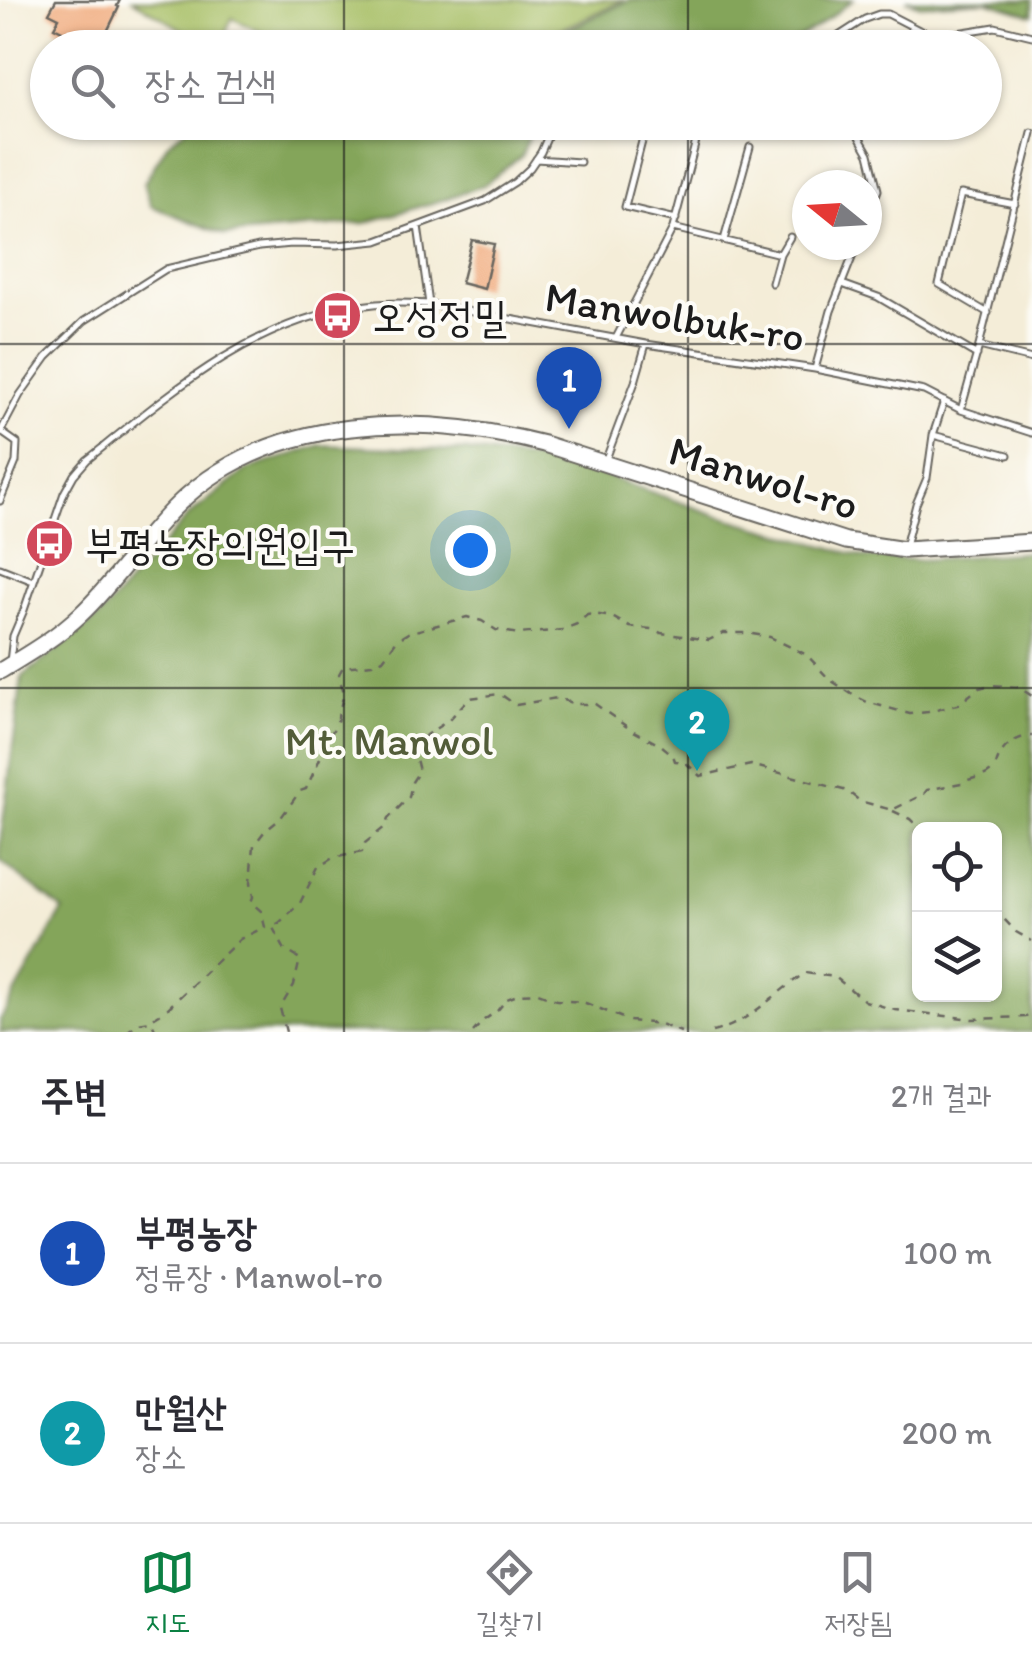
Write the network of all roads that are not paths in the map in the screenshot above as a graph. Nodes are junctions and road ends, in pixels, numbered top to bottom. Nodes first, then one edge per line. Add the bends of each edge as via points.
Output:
1 (849, 30) edge
2 (919, 30) edge
3 (976, 30) edge
4 (1032, 36) edge
5 (1032, 134) edge
6 (545, 140) edge
7 (642, 140) edge
8 (696, 140) edge
9 (861, 140) edge
10 (750, 148) dead end
11 (536, 159) junction
12 (580, 162) dead end
13 (873, 170) edge
14 (1015, 204) junction
15 (676, 219) junction
16 (418, 226) junction
17 (673, 228) junction
18 (790, 237) dead end
19 (724, 240) junction
20 (780, 254) junction
21 (851, 260) edge
22 (772, 284) dead end
23 (842, 284) junction
24 (429, 304) junction
25 (988, 312) junction
26 (616, 338) junction
27 (646, 344) junction
28 (979, 346) junction
29 (977, 354) junction
30 (1032, 360) edge
31 (816, 370) junction
32 (944, 401) junction
33 (960, 410) junction
34 (0, 431) edge
35 (1032, 433) edge
36 (933, 435) junction
37 (1008, 455) dead end
38 (604, 463) junction
39 (0, 500) edge
40 (1032, 542) edge
41 (905, 550) junction
42 (0, 568) edge
43 (34, 582) junction
44 (5, 668) edge

1 - 2 lane via 879,14
3 - 4 lane via 995,27
5 - 14 lane
6 - 11 lane
7 - 15 lane via 624,207
8 - 15 lane
9 - 13 lane
10 - 19 lane
11 - 12 lane
11 - 16 lane via 485,202
14 - 25 lane
14 - 25 lane via 960,194 939,284
15 - 17 lane
16 - 24 lane
16 - 34 lane via 376,241 259,247 166,270 84,321 47,357
17 - 19 lane
17 - 26 lane
18 - 20 lane
19 - 20 lane
20 - 22 lane
21 - 23 lane
23 - 29 lane
23 - 31 lane
24 - 26 lane, Manwolbuk-ro
24 - 43 lane, Manwolbuk-ro via 333,310 209,365 74,475
25 - 28 lane
26 - 27 lane, Manwolbuk-ro
27 - 31 lane, Manwolbuk-ro
27 - 38 lane, Manwol-ro
28 - 29 lane
28 - 30 lane
29 - 33 lane
31 - 32 lane, Manwolbuk-ro via 924,391
32 - 33 lane, Manwolbuk-ro
32 - 36 lane, Manwol-ro
33 - 35 lane, Manwolbuk-ro
34 - 39 lane via 16,443 16,462
36 - 37 lane
36 - 41 lane, Manwol-ro via 928,478
38 - 41 street, Manwol-ro via 846,542
38 - 44 street, Manwol-ro via 460,427 296,438 217,472 177,505 81,614
40 - 41 street, Manwol-ro
42 - 43 lane
43 - 44 lane, Manwolbuk-ro

